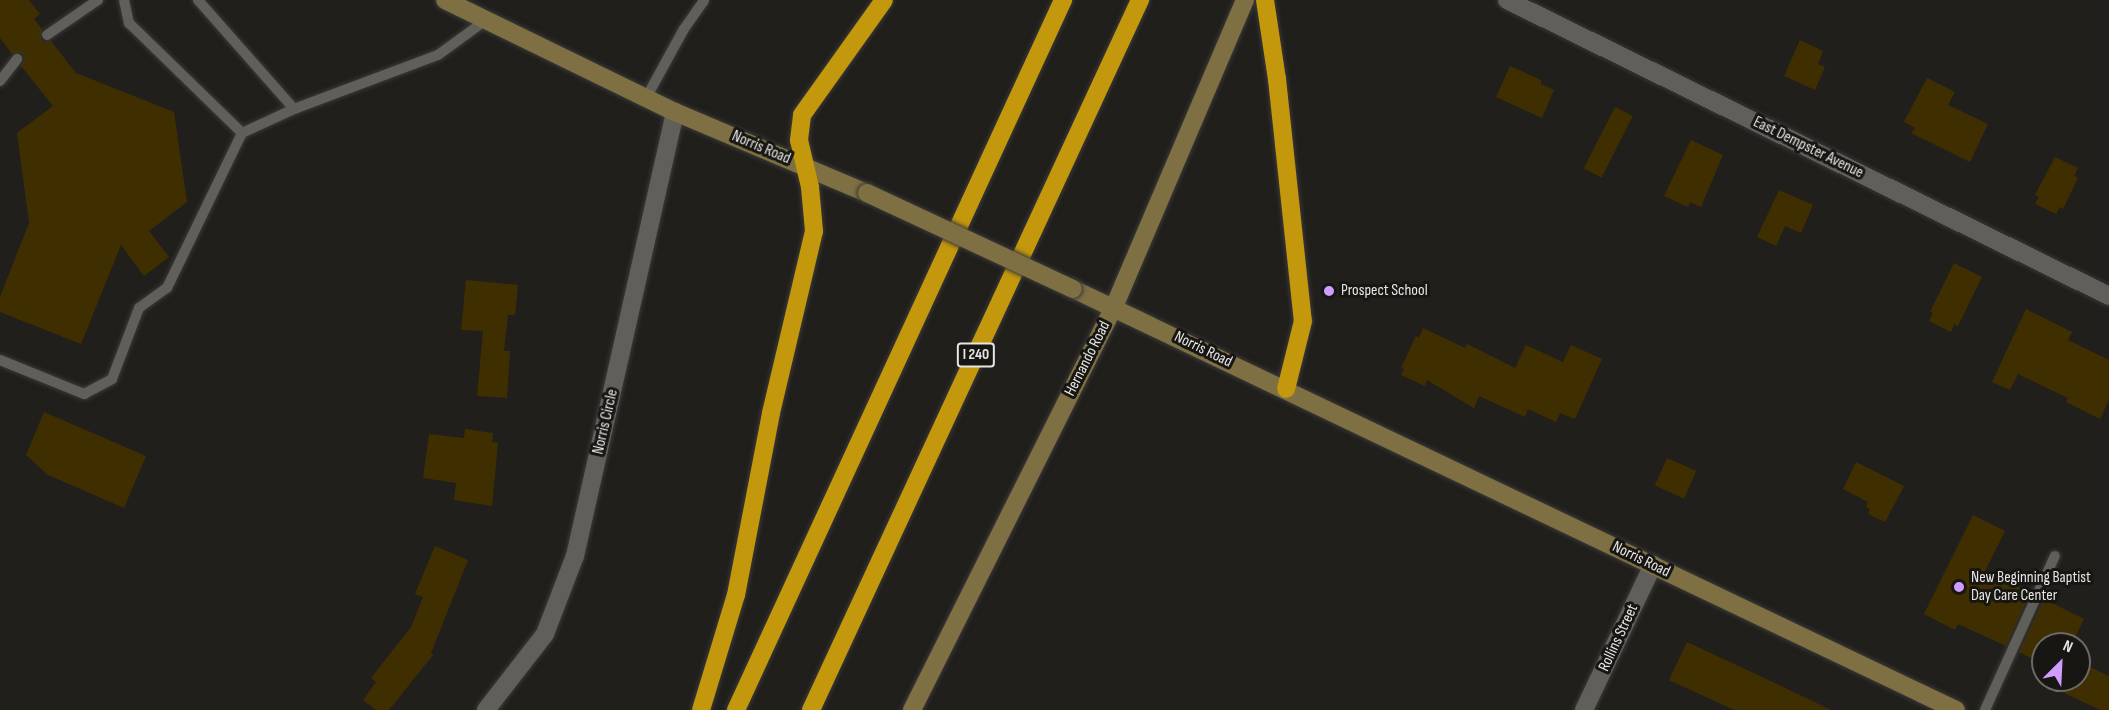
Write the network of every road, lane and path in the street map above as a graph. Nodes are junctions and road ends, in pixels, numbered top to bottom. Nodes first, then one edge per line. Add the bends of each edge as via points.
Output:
1 (98, 0) edge
2 (124, 0) edge
3 (198, 0) edge
4 (445, 0) edge
5 (704, 0) edge
6 (884, 0) edge
7 (1064, 0) edge
8 (1140, 0) edge
9 (1265, 0) edge
10 (1507, 0) edge
11 (1244, 2) edge
12 (486, 20) junction
13 (47, 35) dead end
14 (16, 59) dead end
15 (0, 81) edge
16 (646, 98) junction
17 (294, 109) junction
18 (675, 112) junction
19 (242, 133) junction
20 (803, 166) junction
21 (2109, 296) edge
22 (1114, 307) junction
23 (0, 360) edge
24 (1286, 389) junction
25 (2055, 556) dead end
26 (1653, 565) junction
27 (486, 710) edge
28 (701, 710) edge
29 (736, 710) edge
30 (812, 710) edge
31 (912, 710) edge
32 (1584, 710) edge
33 (1956, 710) edge
34 (1985, 710) edge

1 - 13 lane
2 - 19 lane via 129,23
3 - 17 lane
4 - 12 main road, Norris Road
5 - 16 lane
6 - 20 highway via 802,115 799,140
7 - 29 highway
8 - 30 highway, I 240
9 - 24 highway via 1303,321
10 - 21 street, East Dempster Avenue
11 - 22 main road, Hernando Road
12 - 16 main road, Norris Road
12 - 17 lane via 438,55
14 - 15 lane
16 - 18 main road, Norris Road
17 - 19 lane
18 - 20 main road, Norris Road
18 - 27 street, Norris Circle via 575,556 545,634
19 - 23 lane via 166,288 140,308 112,379 84,394
20 - 22 main road, Norris Road, bridge
20 - 28 highway via 810,187 814,231 771,413 736,595
22 - 24 main road, Norris Road
22 - 31 main road, Hernando Road
24 - 26 main road, Norris Road
25 - 34 lane
26 - 32 street, Rollins Street
26 - 33 main road, Norris Road

